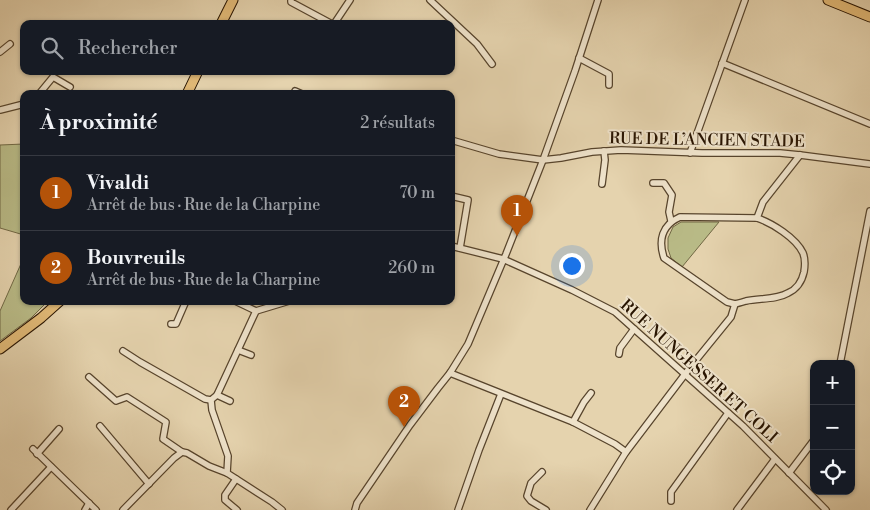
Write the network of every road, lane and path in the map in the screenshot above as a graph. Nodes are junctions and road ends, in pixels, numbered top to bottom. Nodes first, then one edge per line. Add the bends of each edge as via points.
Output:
1 (233, 0) edge
2 (291, 0) edge
3 (350, 0) edge
4 (430, 0) edge
5 (598, 0) edge
6 (745, 0) edge
7 (828, 0) edge
8 (870, 17) edge
9 (223, 20) edge
10 (325, 20) edge
11 (336, 20) edge
12 (451, 20) edge
13 (455, 24) edge
14 (10, 44) dead end
15 (0, 52) edge
16 (579, 58) junction
17 (722, 63) junction
18 (492, 64) dead end
19 (196, 75) edge
20 (609, 85) dead end
21 (70, 87) dead end
22 (43, 90) edge
23 (189, 90) edge
24 (20, 105) edge
25 (0, 110) edge
26 (870, 124) edge
27 (455, 141) edge
28 (604, 151) junction
29 (690, 152) junction
30 (800, 155) junction
31 (543, 160) junction
32 (870, 164) edge
33 (653, 183) dead end
34 (602, 184) dead end
35 (455, 197) edge
36 (870, 211) edge
37 (757, 218) junction
38 (671, 222) junction
39 (455, 247) edge
40 (460, 248) junction
41 (503, 259) junction
42 (735, 304) junction
43 (56, 305) edge
44 (184, 305) edge
45 (248, 305) edge
46 (276, 305) edge
47 (256, 311) junction
48 (171, 324) dead end
49 (634, 329) junction
50 (0, 349) edge
51 (238, 350) junction
52 (123, 351) dead end
53 (619, 354) dead end
54 (250, 355) dead end
55 (841, 360) edge
56 (450, 373) junction
57 (686, 374) junction
58 (89, 377) dead end
59 (591, 393) dead end
60 (501, 394) junction
61 (217, 395) junction
62 (211, 400) junction
63 (230, 401) dead end
64 (728, 413) junction
65 (573, 422) junction
66 (100, 426) dead end
67 (59, 429) dead end
68 (810, 445) edge
69 (182, 452) junction
70 (626, 452) junction
71 (775, 459) junction
72 (51, 467) junction
73 (542, 472) dead end
74 (227, 473) junction
75 (789, 473) junction
76 (236, 479) junction
77 (149, 484) junction
78 (671, 501) dead end
79 (90, 504) junction
80 (11, 510) edge
81 (85, 510) edge
82 (96, 510) edge
83 (123, 510) edge
84 (237, 510) edge
85 (282, 510) edge
86 (356, 510) edge
87 (458, 510) edge
88 (546, 510) edge
89 (590, 510) edge
90 (737, 510) edge
91 (826, 510) edge

1 - 9 main road
2 - 10 street
3 - 11 street
4 - 12 street
5 - 16 street
6 - 17 street
7 - 8 main road
13 - 18 street
14 - 15 street
16 - 20 street via 608,74
16 - 31 street
17 - 26 street
17 - 29 street
19 - 23 main road
21 - 22 street via 54,77
24 - 25 street
27 - 31 street, RUE DE L’ANCIEN STADE via 499,154
28 - 29 street, RUE DE L’ANCIEN STADE
28 - 31 street, RUE DE L’ANCIEN STADE
28 - 34 street
29 - 30 street, RUE DE L’ANCIEN STADE
30 - 32 street, RUE DE L’ANCIEN STADE
30 - 37 street via 763,202
31 - 41 street
33 - 38 street via 664,183 672,195
35 - 40 street via 468,200
36 - 55 street
37 - 38 street via 680,217
37 - 42 street via 767,221 798,246 804,254 804,275 789,293
38 - 42 street via 666,226 662,242 664,258 727,302
39 - 40 street, RUE NUNGESSER ET COLI
40 - 41 street, RUE NUNGESSER ET COLI
41 - 49 street, RUE NUNGESSER ET COLI via 615,312
41 - 56 street via 468,344
42 - 57 street via 731,317
43 - 50 main road
44 - 48 street via 176,324
45 - 47 street
46 - 47 street
47 - 51 street
49 - 53 street
49 - 57 street, RUE NUNGESSER ET COLI
51 - 54 street
51 - 61 street
52 - 62 street
56 - 60 street
56 - 86 street via 357,503
57 - 64 street, RUE NUNGESSER ET COLI
57 - 70 street
58 - 69 street via 116,401 127,397 166,422 163,439
59 - 65 street
60 - 65 street
60 - 87 street
61 - 62 street
61 - 63 street
62 - 74 street via 228,456
64 - 71 street, RUE NUNGESSER ET COLI
64 - 78 street via 671,492
65 - 70 street
66 - 77 street
67 - 72 street via 35,452
68 - 75 street
69 - 74 street
69 - 77 street
70 - 89 street
71 - 75 street, RUE NUNGESSER ET COLI
71 - 90 street
72 - 79 street
72 - 80 street
73 - 88 street via 531,484 527,496
74 - 76 street
75 - 91 street, RUE NUNGESSER ET COLI
76 - 84 street via 225,500
76 - 85 street
77 - 83 street
79 - 81 street
79 - 82 street

